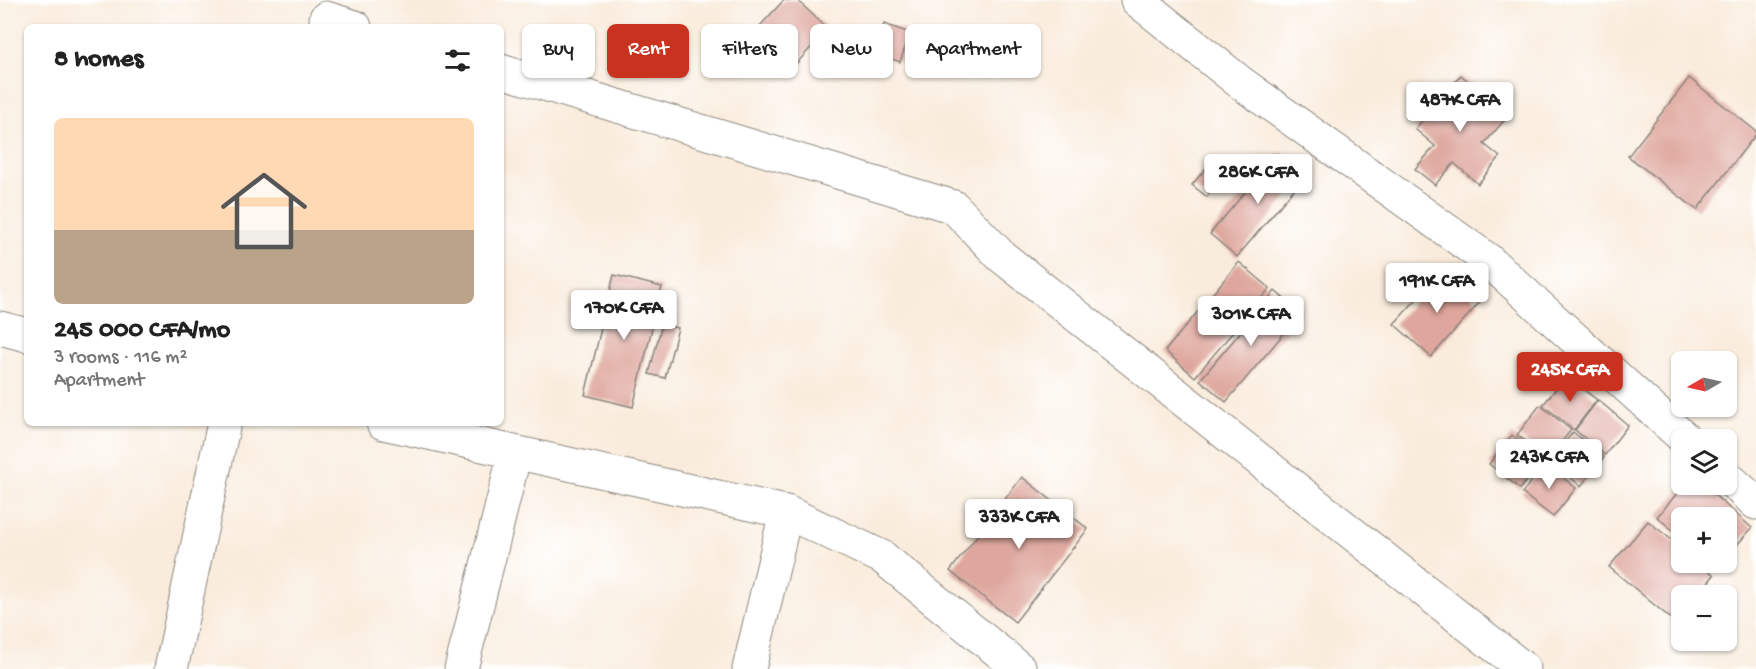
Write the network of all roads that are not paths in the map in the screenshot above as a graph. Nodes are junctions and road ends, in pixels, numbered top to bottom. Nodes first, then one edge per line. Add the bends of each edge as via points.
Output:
1 (1137, 0) edge
2 (504, 72) edge
3 (0, 328) edge
4 (24, 334) edge
5 (223, 426) edge
6 (396, 426) edge
7 (1674, 429) edge
8 (515, 453) junction
9 (1737, 486) edge
10 (1756, 503) edge
11 (786, 512) junction
12 (171, 669) edge
13 (462, 669) edge
14 (749, 669) edge
15 (1020, 669) edge
16 (1524, 669) edge

1 - 7 street via 1241,83 1488,260
2 - 16 street via 954,207 1001,256
3 - 4 street
5 - 12 street
6 - 8 street
8 - 11 street
8 - 13 street
9 - 10 street
11 - 14 street
11 - 15 street via 882,557

